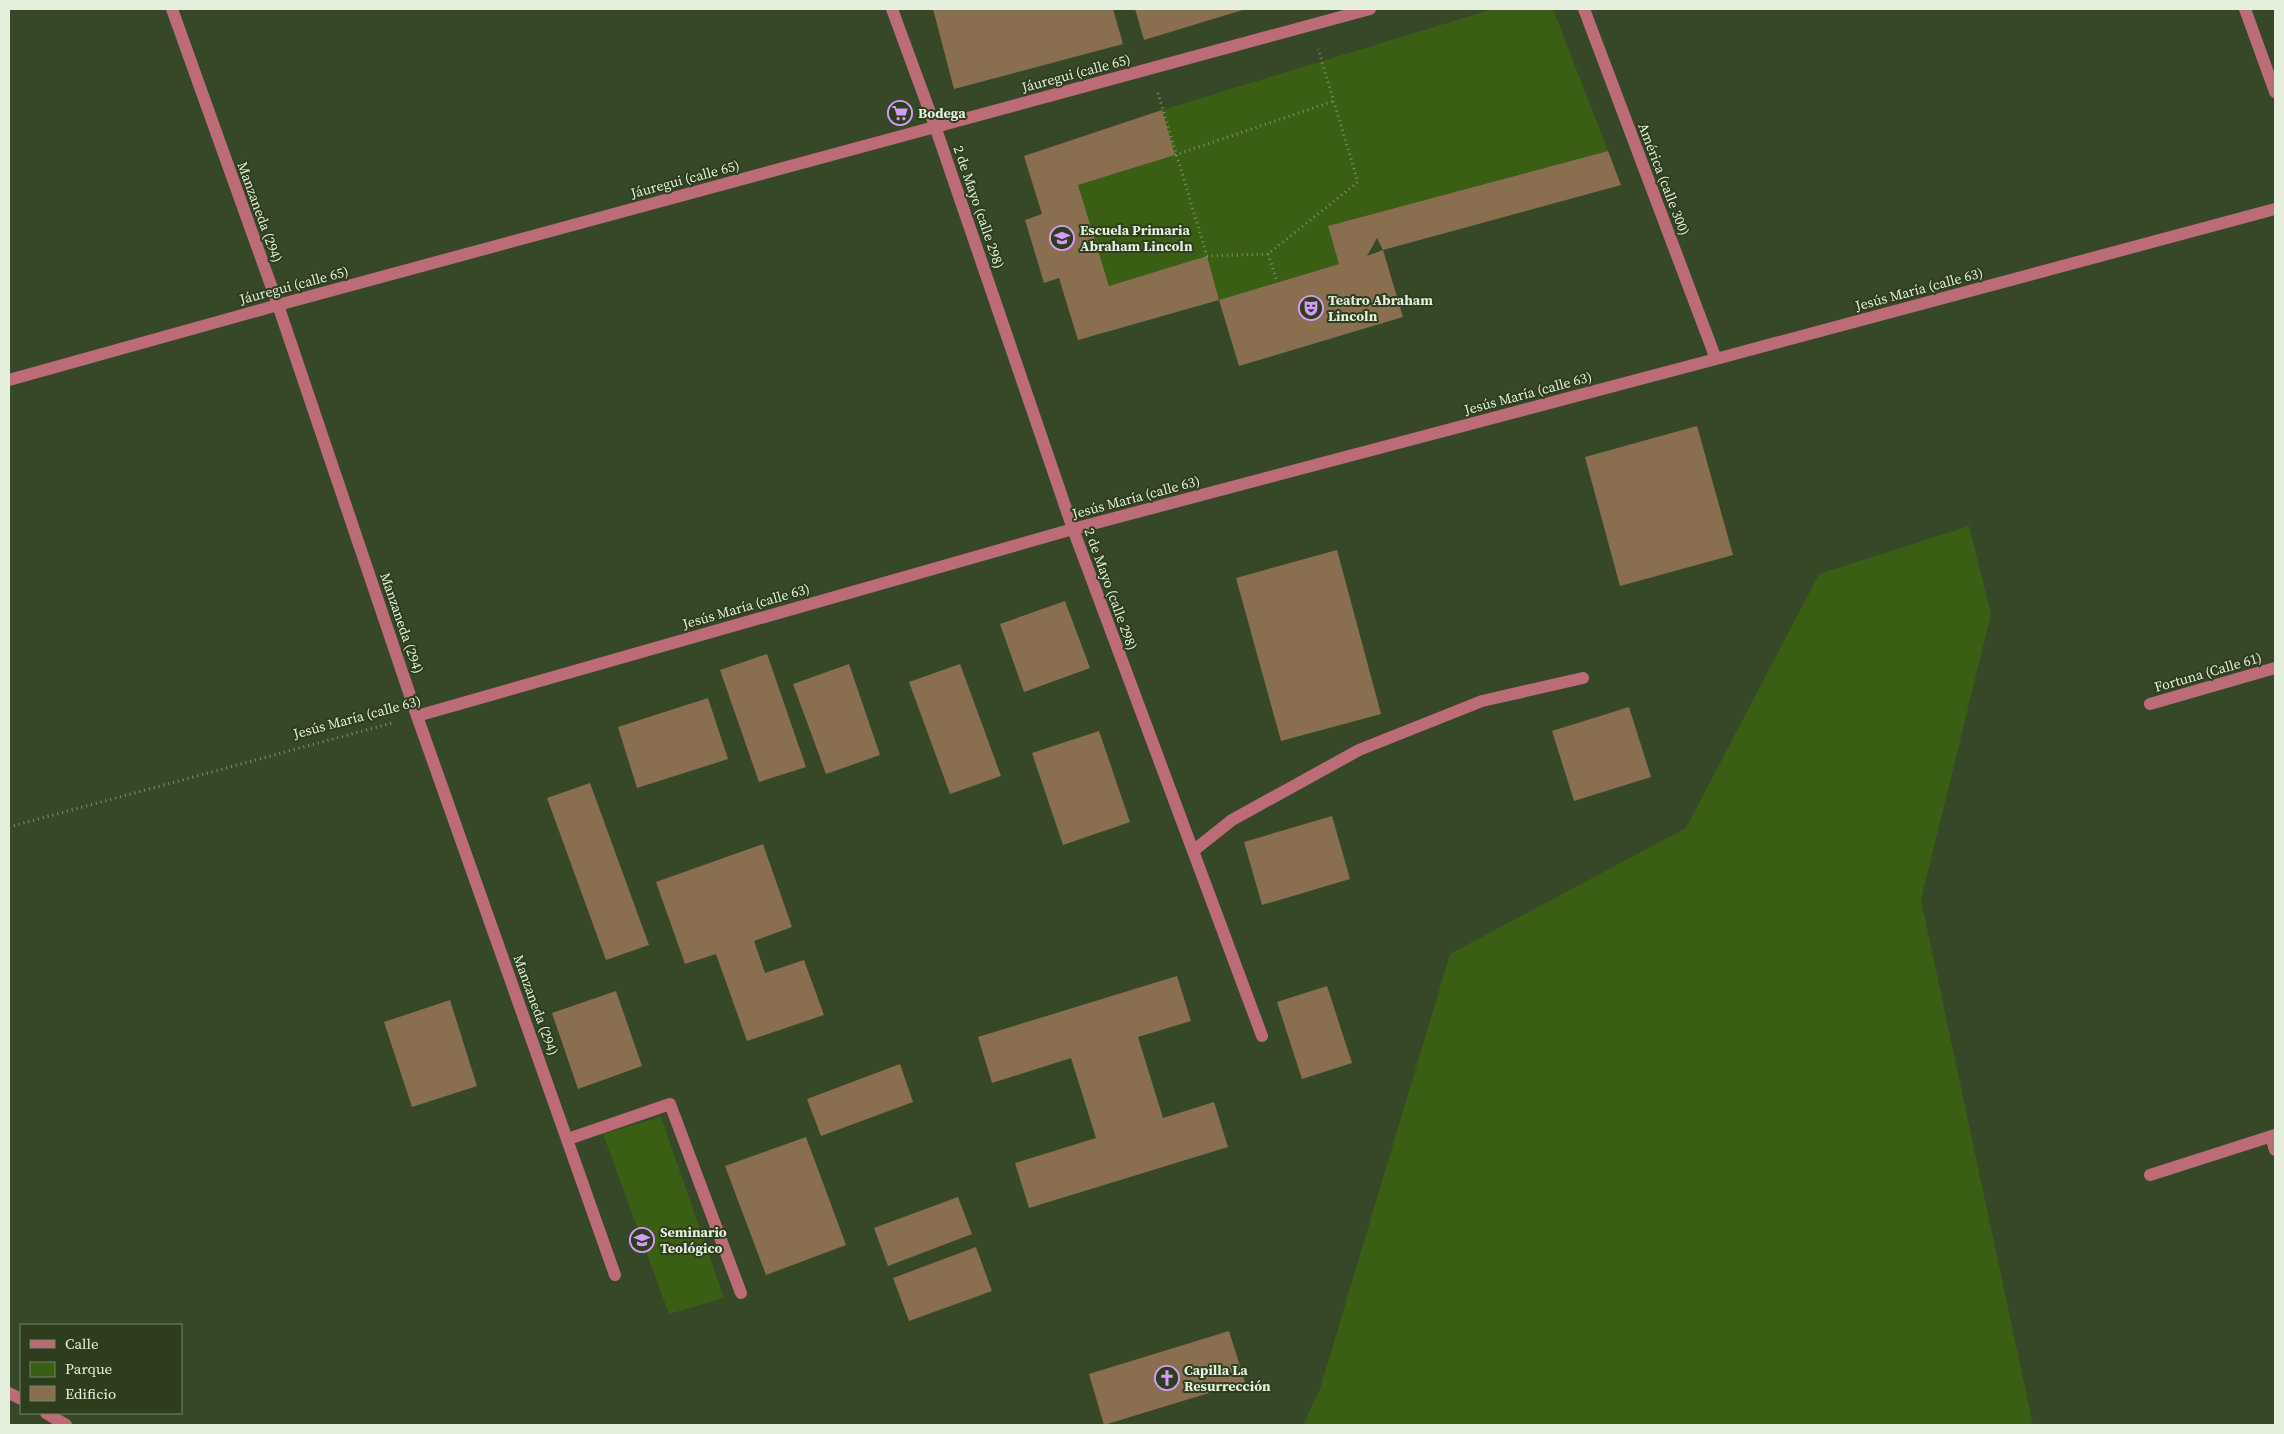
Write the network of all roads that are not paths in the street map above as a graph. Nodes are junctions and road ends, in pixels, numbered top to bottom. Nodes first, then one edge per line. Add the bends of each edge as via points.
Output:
1 (172, 9) edge
2 (892, 9) edge
3 (1370, 9) edge
4 (1584, 9) edge
5 (2245, 9) edge
6 (2275, 92) edge
7 (936, 126) junction
8 (2275, 208) edge
9 (278, 305) junction
10 (1716, 360) junction
11 (9, 380) edge
12 (1073, 529) junction
13 (2275, 668) edge
14 (1583, 678) dead end
15 (2150, 704) dead end
16 (417, 716) junction
17 (1193, 851) junction
18 (1262, 1036) dead end
19 (2273, 1136) edge
20 (568, 1139) junction
21 (2275, 1150) edge
22 (2150, 1175) dead end
23 (615, 1275) dead end
24 (741, 1293) dead end
25 (48, 1414) edge
26 (66, 1425) edge

1 - 9 street, Manzaneda (294)
2 - 7 street, 2 de Mayo (calle 298)
3 - 7 street, Jáuregui (calle 65)
4 - 10 street, América (calle 300)
5 - 6 street
7 - 9 street, Jáuregui (calle 65)
7 - 12 street, 2 de Mayo (calle 298)
8 - 10 street, Jesús María (calle 63)
9 - 11 street, Jáuregui (calle 65)
9 - 16 street, Manzaneda (294)
10 - 12 street, Jesús María (calle 63)
12 - 16 street, Jesús María (calle 63)
12 - 17 street, 2 de Mayo (calle 298)
13 - 15 street, Fortuna (Calle 61)
14 - 17 street via 1482,701 1359,750 1232,820
16 - 20 street, Manzaneda (294)
17 - 18 street, 2 de Mayo (calle 298)
19 - 21 street
19 - 22 street
20 - 23 street, Manzaneda (294)
20 - 24 street via 670,1104
25 - 26 street

